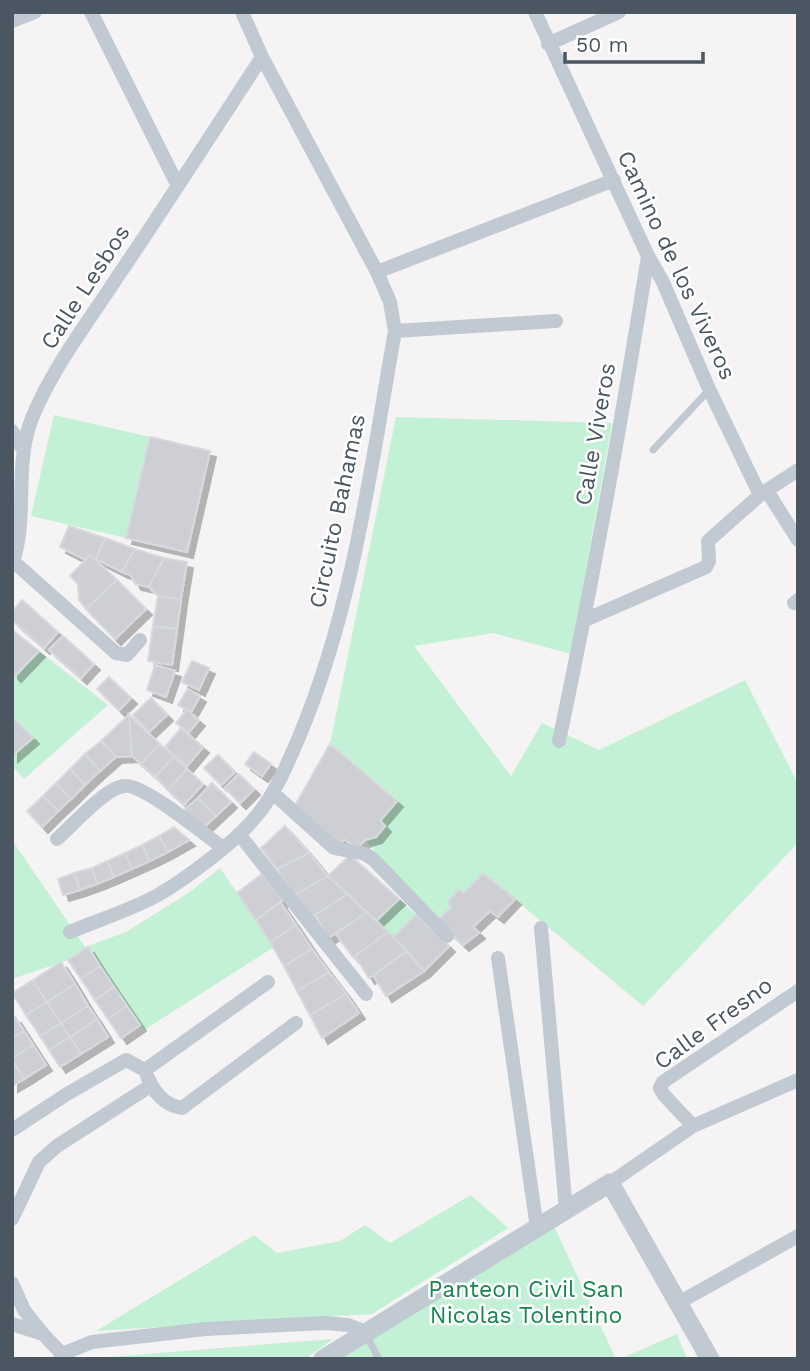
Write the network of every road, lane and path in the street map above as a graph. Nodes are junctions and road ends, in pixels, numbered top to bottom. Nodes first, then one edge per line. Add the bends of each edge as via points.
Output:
1 (35, 12) edge
2 (91, 12) edge
3 (242, 12) edge
4 (535, 12) edge
5 (619, 12) edge
6 (12, 21) edge
7 (548, 44) junction
8 (262, 57) junction
9 (614, 180) junction
10 (178, 186) junction
11 (648, 256) junction
12 (377, 272) junction
13 (556, 321) dead end
14 (395, 331) junction
15 (709, 389) junction
16 (12, 430) edge
17 (22, 448) junction
18 (653, 450) dead end
19 (798, 470) edge
20 (764, 493) junction
21 (798, 540) edge
22 (13, 564) edge
23 (585, 620) junction
24 (140, 640) dead end
25 (559, 741) dead end
26 (273, 793) junction
27 (239, 834) junction
28 (57, 839) dead end
29 (223, 848) junction
30 (541, 928) dead end
31 (70, 932) dead end
32 (447, 936) dead end
33 (498, 958) dead end
34 (268, 982) dead end
35 (798, 991) edge
36 (366, 994) dead end
37 (296, 1023) dead end
38 (145, 1070) junction
39 (798, 1080) edge
40 (150, 1086) junction
41 (693, 1126) junction
42 (12, 1130) edge
43 (610, 1183) junction
44 (566, 1210) junction
45 (12, 1219) edge
46 (537, 1228) junction
47 (798, 1236) edge
48 (12, 1283) edge
49 (680, 1302) junction
50 (12, 1324) edge
51 (364, 1332) junction
52 (43, 1334) junction
53 (61, 1356) edge
54 (323, 1359) edge
55 (379, 1359) edge
56 (710, 1359) edge

1 - 6 street
2 - 10 street
3 - 8 street, Circuito Bahamas
4 - 7 street, Camino de los Viveros
5 - 7 street
7 - 9 street, Camino de los Viveros
8 - 10 street, Calle Lesbos
8 - 12 street, Circuito Bahamas
9 - 11 street, Camino de los Viveros
9 - 12 street
10 - 17 street, Calle Lesbos via 46,390
11 - 15 street, Camino de los Viveros
11 - 23 street, Calle Viveros
12 - 14 street, Circuito Bahamas via 390,302
13 - 14 street
14 - 26 street, Circuito Bahamas via 362,515 332,640 316,697
15 - 18 lane
15 - 20 street, Camino de los Viveros
16 - 17 street
17 - 22 street, Calle Lesbos via 19,533
19 - 20 street
20 - 21 street, Camino de los Viveros
20 - 23 street via 708,541 706,567
22 - 24 street via 116,653 127,655
23 - 25 street, Calle Viveros
26 - 27 street, Circuito Bahamas
26 - 32 street via 334,848 373,859
27 - 29 street, Circuito Bahamas
27 - 36 street
28 - 29 street via 109,792 124,786 142,789
29 - 31 street, Circuito Bahamas via 157,895
30 - 44 street
33 - 46 street
34 - 38 street
35 - 41 street, Calle Fresno via 663,1082 664,1095
37 - 40 street via 182,1108 171,1106
38 - 40 street
38 - 42 street via 126,1060
39 - 41 street
40 - 45 street via 39,1162
41 - 43 street
43 - 44 street
43 - 49 street
44 - 46 street
46 - 51 street
47 - 49 street
48 - 52 street via 24,1310
49 - 56 street
50 - 52 street
51 - 53 street via 324,1323 206,1329 92,1342
51 - 54 street
51 - 55 lane
52 - 53 street

